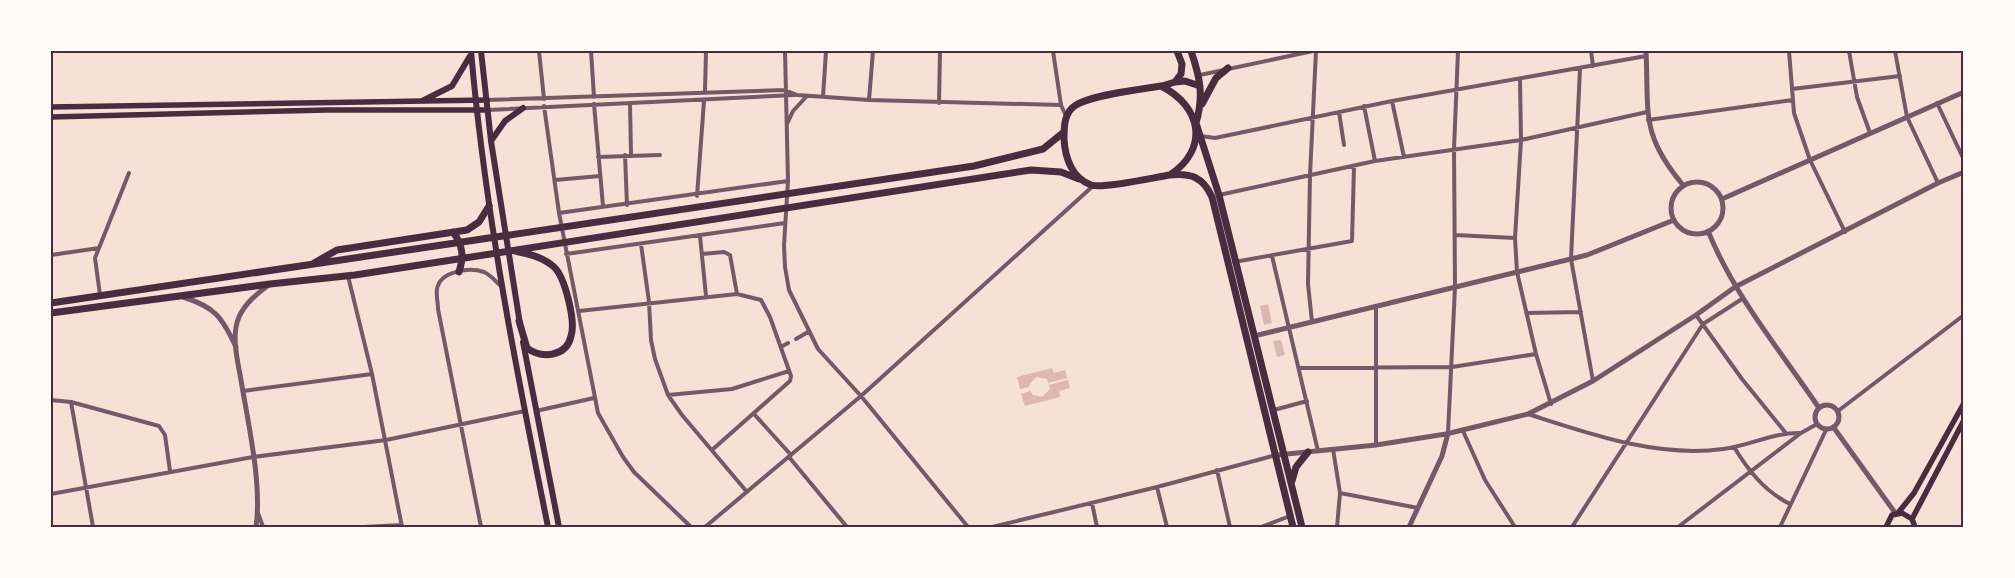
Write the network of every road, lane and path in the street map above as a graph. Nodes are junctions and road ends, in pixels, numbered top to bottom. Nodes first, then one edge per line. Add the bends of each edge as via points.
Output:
1 (481, 51) edge
2 (539, 51) edge
3 (591, 51) edge
4 (706, 51) edge
5 (785, 51) edge
6 (826, 51) edge
7 (873, 51) edge
8 (940, 51) edge
9 (1053, 51) edge
10 (1177, 51) edge
11 (1191, 51) edge
12 (1315, 51) edge
13 (1458, 51) edge
14 (1591, 51) edge
15 (1789, 51) edge
16 (1850, 51) edge
17 (1895, 51) edge
18 (471, 53) edge
19 (1646, 54) edge
20 (1593, 66) junction
21 (1196, 67) junction
22 (1228, 68) junction
23 (1580, 68) junction
24 (1182, 70) junction
25 (1200, 75) junction
26 (1900, 76) junction
27 (1520, 80) junction
28 (1175, 82) junction
29 (1854, 82) junction
30 (1161, 86) junction
31 (1200, 86) junction
32 (1792, 89) junction
33 (785, 90) junction
34 (1457, 90) junction
35 (705, 92) junction
36 (1964, 92) edge
37 (797, 95) junction
38 (807, 96) junction
39 (594, 97) junction
40 (785, 97) junction
41 (823, 97) junction
42 (544, 99) junction
43 (424, 100) junction
44 (476, 100) junction
45 (487, 100) junction
46 (869, 100) junction
47 (1793, 100) junction
48 (704, 101) junction
49 (1392, 101) junction
50 (630, 103) junction
51 (939, 103) junction
52 (1937, 103) junction
53 (594, 104) junction
54 (1061, 105) junction
55 (544, 106) junction
56 (1364, 106) junction
57 (51, 107) edge
58 (523, 108) junction
59 (1200, 109) junction
60 (478, 110) junction
61 (488, 110) junction
62 (1339, 112) junction
63 (1647, 112) junction
64 (1066, 116) junction
65 (51, 117) edge
66 (1907, 117) junction
67 (1314, 118) junction
68 (1648, 120) junction
69 (1196, 123) junction
70 (786, 125) junction
71 (1576, 127) junction
72 (1064, 132) junction
73 (1870, 133) junction
74 (1200, 136) junction
75 (1521, 140) junction
76 (491, 141) junction
77 (1344, 145) dead end
78 (1454, 149) junction
79 (631, 154) junction
80 (625, 155) junction
81 (660, 155) dead end
82 (598, 157) junction
83 (1404, 157) junction
84 (1810, 160) junction
85 (1964, 160) edge
86 (1375, 161) junction
87 (1354, 166) junction
88 (1964, 172) edge
89 (129, 173) dead end
90 (1170, 174) junction
91 (1310, 175) junction
92 (600, 176) junction
93 (1079, 179) junction
94 (555, 180) junction
95 (788, 181) junction
96 (1938, 183) junction
97 (1683, 185) junction
98 (1093, 186) junction
99 (1219, 195) junction
100 (697, 196) junction
101 (1722, 199) junction
102 (627, 205) junction
103 (489, 206) junction
104 (602, 206) junction
105 (559, 213) junction
106 (1674, 220) junction
107 (785, 223) junction
108 (1708, 231) junction
109 (453, 232) junction
110 (1845, 232) junction
111 (1456, 234) junction
112 (700, 236) junction
113 (1516, 238) junction
114 (641, 244) junction
115 (99, 248) junction
116 (1310, 249) junction
117 (510, 250) junction
118 (566, 254) junction
119 (702, 254) junction
120 (51, 255) edge
121 (1272, 256) junction
122 (1571, 259) junction
123 (1234, 262) junction
124 (309, 265) junction
125 (459, 272) junction
126 (1517, 272) junction
127 (351, 276) junction
128 (270, 284) junction
129 (502, 287) junction
130 (1455, 287) junction
131 (1735, 287) junction
132 (737, 294) junction
133 (100, 295) junction
134 (706, 296) junction
135 (183, 297) junction
136 (1742, 299) junction
137 (649, 302) junction
138 (51, 303) edge
139 (1376, 306) junction
140 (579, 311) junction
141 (1581, 312) junction
142 (51, 313) edge
143 (1526, 314) junction
144 (1696, 315) junction
145 (1964, 315) edge
146 (519, 321) junction
147 (1312, 322) junction
148 (1703, 324) junction
149 (1289, 327) junction
150 (808, 332) junction
151 (1254, 336) junction
152 (796, 339) dead end
153 (788, 343) dead end
154 (781, 347) junction
155 (236, 348) junction
156 (1536, 354) junction
157 (1377, 366) junction
158 (1452, 367) junction
159 (1299, 368) junction
160 (789, 371) junction
161 (372, 374) junction
162 (1594, 381) junction
163 (243, 391) junction
164 (668, 395) junction
165 (861, 396) junction
166 (594, 398) junction
167 (51, 400) edge
168 (1307, 401) junction
169 (71, 402) junction
170 (1964, 403) edge
171 (1552, 404) junction
172 (1819, 408) junction
173 (1274, 410) junction
174 (525, 411) junction
175 (536, 411) junction
176 (1838, 411) junction
177 (754, 414) junction
178 (1528, 414) junction
179 (1964, 420) edge
180 (1817, 424) junction
181 (461, 425) junction
182 (1834, 428) junction
183 (1462, 430) junction
184 (1826, 430) junction
185 (1785, 432) junction
186 (1448, 433) junction
187 (1801, 433) junction
188 (386, 440) junction
189 (1626, 442) junction
190 (1376, 445) junction
191 (1734, 447) junction
192 (1333, 449) junction
193 (712, 450) junction
194 (1318, 451) junction
195 (1308, 452) junction
196 (1285, 454) junction
197 (1277, 455) junction
198 (790, 456) junction
199 (253, 457) junction
200 (1217, 470) junction
201 (170, 471) junction
202 (1749, 472) junction
203 (1291, 484) junction
204 (87, 487) junction
205 (1157, 487) junction
206 (747, 492) junction
207 (1340, 493) junction
208 (51, 494) edge
209 (1092, 503) junction
210 (1790, 504) junction
211 (1418, 508) junction
212 (258, 513) junction
213 (1897, 513) junction
214 (1290, 516) junction
215 (1912, 519) junction
216 (402, 526) edge
217 (93, 527) edge
218 (256, 527) edge
219 (263, 527) edge
220 (363, 527) edge
221 (481, 527) edge
222 (548, 527) edge
223 (559, 527) edge
224 (691, 527) edge
225 (705, 527) edge
226 (847, 527) edge
227 (968, 527) edge
228 (992, 527) edge
229 (1097, 527) edge
230 (1167, 527) edge
231 (1230, 527) edge
232 (1261, 527) edge
233 (1293, 527) edge
234 (1302, 527) edge
235 (1337, 527) edge
236 (1409, 527) edge
237 (1515, 527) edge
238 (1572, 527) edge
239 (1678, 527) edge
240 (1780, 527) edge
241 (1886, 527) edge
242 (1915, 527) edge

1 - 45 main road
2 - 42 street
3 - 39 street
4 - 35 street
5 - 33 street
6 - 41 street
7 - 46 street
8 - 51 street
9 - 54 street
10 - 24 highway
11 - 21 highway
12 - 22 street
12 - 67 street
13 - 34 street
14 - 20 street
15 - 32 street
16 - 29 street
17 - 26 street
18 - 43 main road via 452,86
18 - 44 main road
19 - 20 street
19 - 63 street
20 - 23 street
21 - 24 highway via 1190,73
21 - 25 highway
22 - 25 street
22 - 59 highway via 1207,91
23 - 27 street
23 - 71 street
24 - 28 highway
25 - 31 highway
26 - 29 street
26 - 66 street
27 - 34 street
27 - 75 street
28 - 30 highway
28 - 31 highway via 1185,81
29 - 32 street
29 - 73 street
30 - 64 highway via 1077,104
30 - 69 highway via 1177,95
31 - 59 highway
32 - 47 street
33 - 35 street
33 - 37 street
33 - 40 street
34 - 49 street
34 - 78 street
35 - 39 street
36 - 52 street
37 - 38 street
37 - 40 street
38 - 41 street
38 - 70 street via 793,111
39 - 42 street
40 - 48 street
40 - 70 street
41 - 46 street
42 - 45 street
43 - 44 main road
43 - 57 main road
44 - 45 main road
44 - 60 main road
45 - 61 main road
46 - 51 street
47 - 68 street
47 - 84 street via 1794,113
48 - 50 street
48 - 100 street
49 - 56 street
49 - 83 street
50 - 53 street
50 - 79 street
51 - 54 street
52 - 66 street
52 - 85 street
53 - 55 street
53 - 82 street
54 - 64 street
55 - 58 street
55 - 94 street
56 - 62 street
56 - 86 street
58 - 61 street
58 - 76 main road via 505,121
59 - 69 highway
60 - 61 main road
60 - 65 main road
60 - 103 main road
61 - 76 main road
62 - 67 street
62 - 77 street
63 - 68 street
63 - 71 street
64 - 72 highway
66 - 73 street
66 - 96 street
67 - 74 street via 1216,138
67 - 91 street
68 - 97 street via 1663,159
69 - 74 highway
69 - 90 highway via 1193,149 1178,169
70 - 95 street
71 - 75 street
71 - 122 street
72 - 93 highway via 1065,150
72 - 124 highway via 1043,149 974,166
73 - 84 street
74 - 99 highway
75 - 78 street
75 - 113 street
76 - 146 main road
78 - 83 street
78 - 111 street
79 - 80 street
79 - 81 street
80 - 82 street
80 - 102 street
82 - 92 street
83 - 86 street
84 - 101 street
84 - 110 street
86 - 87 street
87 - 91 street
87 - 116 street via 1352,241
88 - 96 street
89 - 115 street
90 - 98 highway
90 - 197 highway via 1196,177 1212,197 1256,384
91 - 99 street
91 - 116 street
92 - 94 street
92 - 104 street
93 - 98 highway
93 - 117 highway via 1045,170
94 - 105 street
95 - 100 street
95 - 107 street
96 - 110 street
97 - 101 street via 1705,182 1718,191
97 - 106 street via 1673,197 1671,213
98 - 165 street
99 - 123 highway
100 - 102 street
101 - 108 street via 1721,217
102 - 104 street
103 - 109 highway via 474,227
103 - 129 main road
104 - 105 street
105 - 118 street
106 - 108 street via 1693,234
106 - 122 street via 1608,248
107 - 112 street
107 - 150 street via 785,267 789,290
108 - 131 street
109 - 124 highway via 337,250
109 - 125 highway via 463,255
110 - 131 street
111 - 113 street
111 - 130 street
112 - 114 street
112 - 119 street
113 - 126 street
114 - 118 street
114 - 137 street
115 - 120 street
115 - 133 street via 95,258
116 - 121 street
116 - 147 street via 1308,284
117 - 127 highway
117 - 146 highway via 547,261 560,273 572,335 563,350 555,354 540,354 528,348
118 - 140 street
119 - 132 street via 724,252 730,255
119 - 134 street
121 - 123 street
121 - 149 street
122 - 126 street
122 - 141 street
123 - 151 highway
124 - 133 highway
125 - 129 street via 485,273
125 - 181 street via 449,274 437,289
126 - 130 street
126 - 143 street
127 - 128 highway
127 - 161 street
128 - 135 highway
128 - 155 street via 252,297 239,317
129 - 174 main road
130 - 139 street
130 - 158 street
131 - 136 street
131 - 144 street
132 - 134 street
132 - 154 street via 761,300
133 - 138 highway
134 - 137 street
135 - 142 highway
135 - 155 street via 201,303 217,314
136 - 148 street
136 - 172 street
137 - 140 street
137 - 164 street via 651,340
139 - 147 street
139 - 157 street
140 - 166 street
141 - 143 street
141 - 162 street
143 - 156 street
144 - 148 street
144 - 162 street
145 - 176 street
146 - 175 main road
147 - 149 street
148 - 185 street
148 - 189 street
149 - 151 street
149 - 159 street
150 - 152 street
150 - 165 street via 818,349
151 - 173 highway
153 - 154 street
154 - 160 street
155 - 163 street
156 - 158 street
156 - 171 street
157 - 158 street
157 - 159 street
157 - 190 street
158 - 186 street
159 - 168 street
160 - 164 street via 732,389
160 - 177 street via 790,381
161 - 163 street
161 - 188 street
162 - 171 street
163 - 199 street
164 - 193 street
165 - 198 street
165 - 227 street
166 - 175 street
166 - 224 street via 601,420 622,457 646,485
167 - 169 street
168 - 173 street
168 - 194 street
169 - 201 street via 159,426 165,435
169 - 204 street
170 - 213 main road via 1914,494
171 - 178 street
172 - 176 street via 1829,405
172 - 180 street via 1815,416
173 - 196 highway
174 - 181 street
174 - 222 main road
175 - 223 main road
176 - 182 street via 1839,422
177 - 193 street
177 - 198 street
178 - 183 street
178 - 189 street
179 - 215 main road
180 - 184 street
180 - 187 street
181 - 188 street
181 - 221 street
182 - 184 street
182 - 213 street
183 - 186 street
183 - 237 street via 1485,480
184 - 210 street
185 - 187 street
185 - 191 street
186 - 190 street
186 - 211 street via 1442,456
187 - 202 street
188 - 199 street
188 - 216 street
189 - 191 street via 1667,450
189 - 238 street
190 - 192 street
191 - 202 street
192 - 194 street
192 - 207 street
193 - 206 street
194 - 195 street
195 - 196 street
195 - 203 highway via 1296,467
196 - 197 street
196 - 203 highway
197 - 200 street
197 - 214 highway
198 - 206 street
198 - 226 street
199 - 201 street
199 - 212 street
200 - 205 street
200 - 231 street
201 - 204 street
202 - 210 street
202 - 239 street
203 - 234 highway
204 - 208 street
204 - 217 street
205 - 209 street
205 - 230 street
206 - 225 street
207 - 211 street
207 - 235 street
209 - 228 street
209 - 229 street
210 - 240 street
211 - 236 street
212 - 218 street
212 - 219 street
213 - 215 main road
213 - 241 main road
214 - 232 street
214 - 233 highway
215 - 242 main road
216 - 220 street

